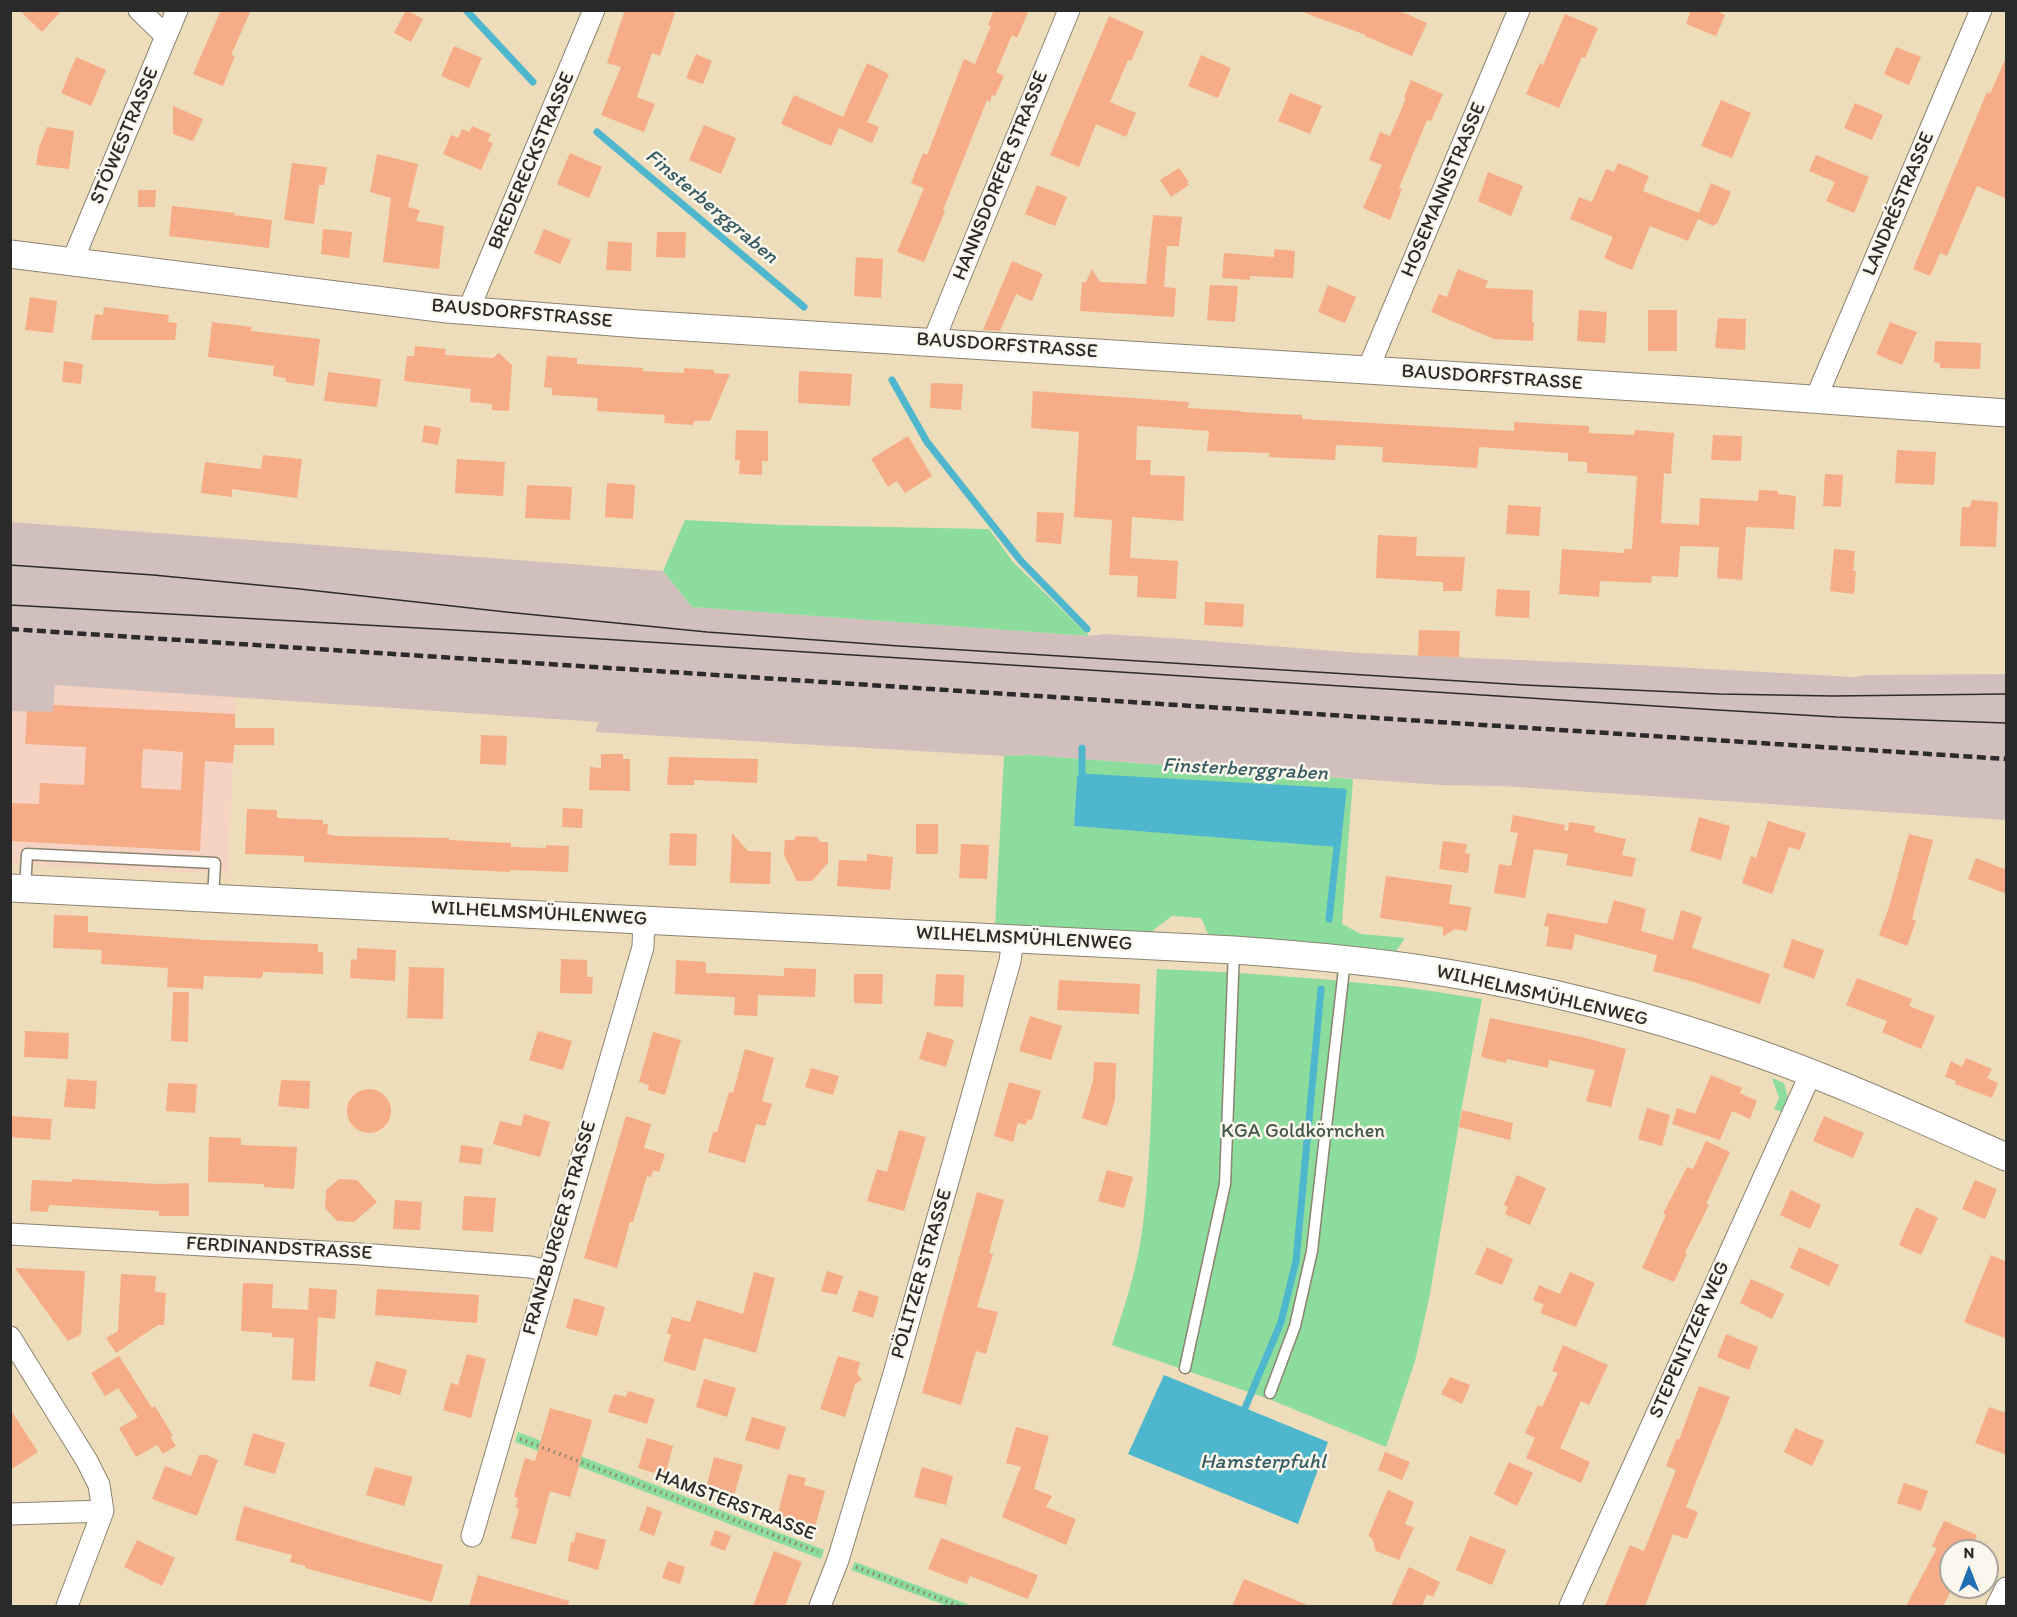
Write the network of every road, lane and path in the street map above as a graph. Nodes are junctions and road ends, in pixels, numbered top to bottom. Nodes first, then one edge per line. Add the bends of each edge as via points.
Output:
1 (139, 10) edge
2 (177, 10) edge
3 (594, 10) edge
4 (1069, 10) edge
5 (1519, 10) edge
6 (1981, 10) edge
7 (166, 36) junction
8 (10, 254) edge
9 (72, 262) junction
10 (468, 311) junction
11 (933, 342) junction
12 (1368, 369) junction
13 (1816, 398) junction
14 (2007, 412) edge
15 (18, 888) edge
16 (644, 919) junction
17 (1013, 939) junction
18 (1234, 950) junction
19 (1345, 959) junction
20 (1811, 1073) junction
21 (2007, 1157) edge
22 (10, 1234) edge
23 (548, 1271) junction
24 (10, 1337) edge
25 (1185, 1368) dead end
26 (1270, 1393) dead end
27 (501, 1432) junction
28 (103, 1511) junction
29 (10, 1514) edge
30 (472, 1536) dead end
31 (838, 1560) junction
32 (2007, 1588) edge
33 (67, 1606) edge
34 (820, 1606) edge
35 (959, 1606) edge
36 (1570, 1606) edge
37 (1997, 1606) edge

1 - 7 street
2 - 7 street, STÖWESTRASSE
3 - 10 street, BREDERECKSTRASSE
4 - 11 street, HANNSDORFER STRASSE
5 - 12 street, HOSEMANNSTRASSE
6 - 13 street, LANDRÉSTRASSE
7 - 9 street, STÖWESTRASSE
8 - 9 street, BAUSDORFSTRASSE
9 - 10 street, BAUSDORFSTRASSE
10 - 11 street, BAUSDORFSTRASSE
11 - 12 street, BAUSDORFSTRASSE
12 - 13 street, BAUSDORFSTRASSE
13 - 14 street, BAUSDORFSTRASSE
15 - 16 street, WILHELMSMÜHLENWEG
16 - 17 street, WILHELMSMÜHLENWEG
16 - 23 street, FRANZBURGER STRASSE via 643,947
17 - 18 street, WILHELMSMÜHLENWEG
17 - 31 street, PÖLITZER STRASSE via 893,1377
18 - 19 street, WILHELMSMÜHLENWEG
18 - 25 lane via 1225,1184
19 - 20 street, WILHELMSMÜHLENWEG via 1446,972 1551,993 1676,1027
19 - 26 lane via 1312,1251 1295,1326
20 - 21 street, WILHELMSMÜHLENWEG
20 - 36 street, STEPENITZER WEG
22 - 23 street, FERDINANDSTRASSE via 372,1255
23 - 27 street, FRANZBURGER STRASSE
24 - 28 street via 87,1461 99,1485
27 - 30 street, FRANZBURGER STRASSE
27 - 31 path, HAMSTERSTRASSE
28 - 29 street
28 - 33 street
31 - 34 street, PÖLITZER STRASSE
31 - 35 path, HAMSTERSTRASSE
32 - 37 street

